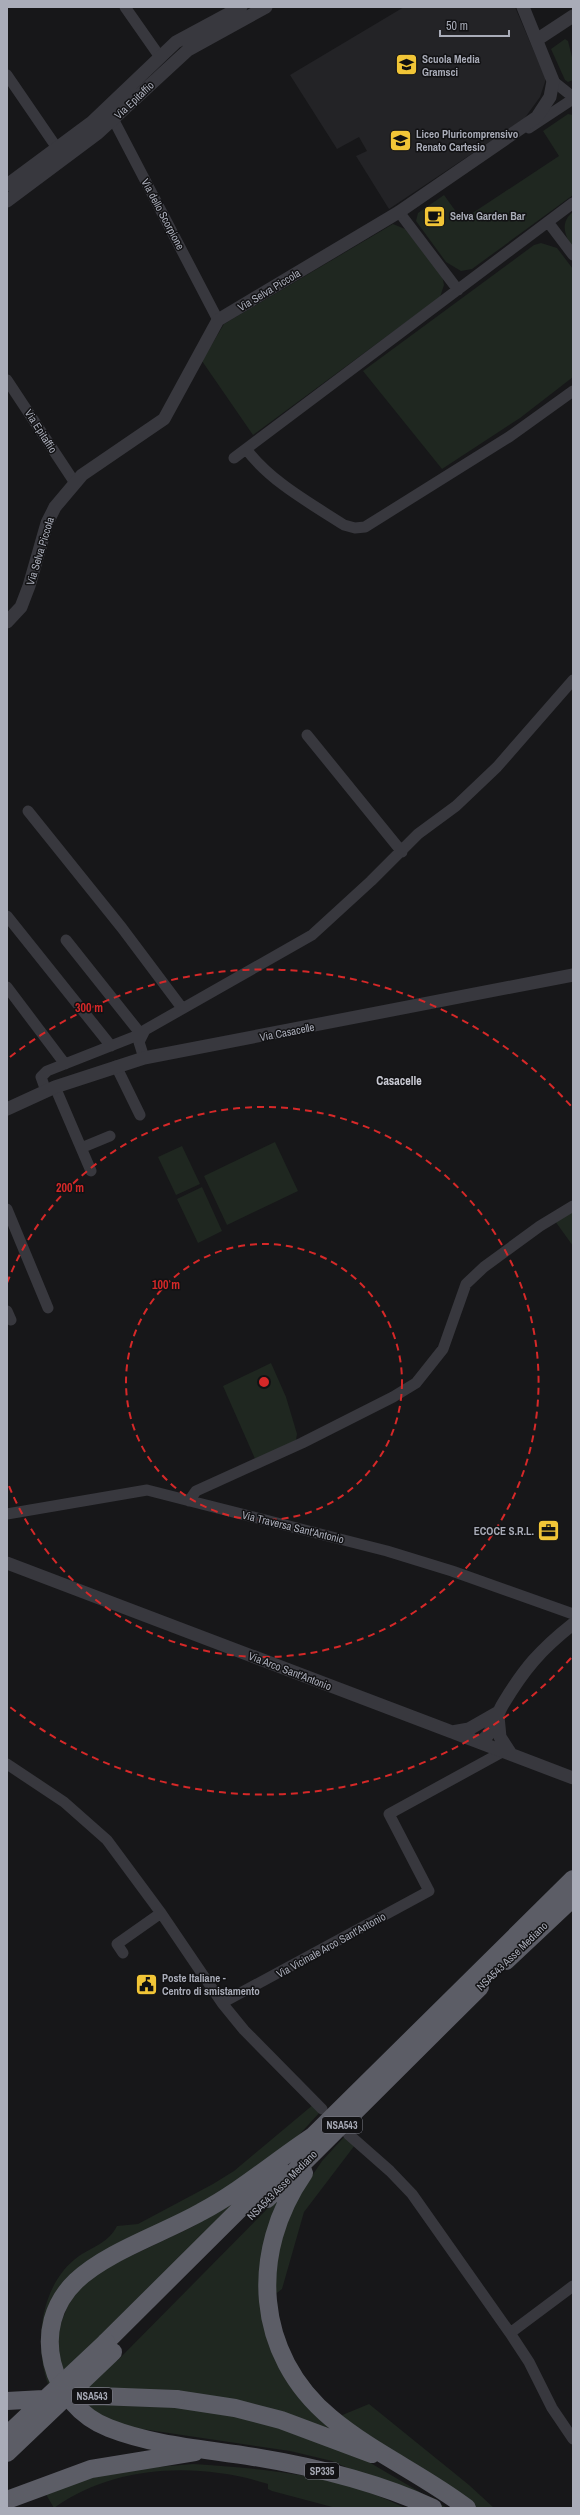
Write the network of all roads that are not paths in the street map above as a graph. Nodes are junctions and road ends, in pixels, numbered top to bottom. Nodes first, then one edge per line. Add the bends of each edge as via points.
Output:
1 (125, 7) edge
2 (266, 7) edge
3 (523, 7) edge
4 (236, 12) edge
5 (573, 19) edge
6 (538, 39) junction
7 (160, 57) junction
8 (7, 75) edge
9 (553, 81) junction
10 (573, 98) edge
11 (107, 108) junction
12 (113, 119) junction
13 (514, 135) junction
14 (57, 148) junction
15 (7, 185) edge
16 (7, 201) edge
17 (573, 203) edge
18 (399, 212) junction
19 (548, 222) junction
20 (573, 255) edge
21 (458, 290) junction
22 (218, 320) junction
23 (7, 380) edge
24 (573, 391) edge
25 (11, 394) edge
26 (246, 449) junction
27 (234, 458) dead end
28 (74, 483) junction
29 (7, 622) edge
30 (573, 680) edge
31 (307, 735) dead end
32 (28, 811) dead end
33 (402, 852) junction
34 (7, 916) edge
35 (66, 940) dead end
36 (573, 975) edge
37 (7, 987) edge
38 (182, 1008) junction
39 (141, 1033) junction
40 (111, 1046) junction
41 (144, 1058) junction
42 (65, 1064) junction
43 (116, 1066) junction
44 (50, 1089) junction
45 (7, 1109) edge
46 (140, 1116) dead end
47 (110, 1136) dead end
48 (81, 1148) junction
49 (91, 1171) dead end
50 (573, 1206) edge
51 (7, 1209) edge
52 (48, 1308) dead end
53 (189, 1501) junction
54 (7, 1514) edge
55 (7, 1563) edge
56 (573, 1614) edge
57 (573, 1624) edge
58 (497, 1713) junction
59 (452, 1732) junction
60 (479, 1742) junction
61 (508, 1753) junction
62 (7, 1764) edge
63 (573, 1778) edge
64 (571, 1890) edge
65 (161, 1913) junction
66 (124, 1953) dead end
67 (222, 2003) junction
68 (322, 2109) dead end
69 (348, 2134) dead end
70 (320, 2138) junction
71 (573, 2286) edge
72 (510, 2333) junction
73 (109, 2347) junction
74 (7, 2401) edge
75 (7, 2435) edge
76 (573, 2439) edge
77 (355, 2442) junction
78 (206, 2450) junction
79 (7, 2453) edge
80 (7, 2500) edge
81 (433, 2508) edge
82 (467, 2508) edge

1 - 7 street
2 - 4 street, Via Epitaffio
3 - 6 street
4 - 7 street, Via Epitaffio via 183,38
4 - 12 street, Via Epitaffio via 188,50
5 - 6 street
6 - 9 street
7 - 11 street, Via Epitaffio
8 - 14 street
9 - 10 street
9 - 13 street, Via Selva Piccola via 550,97 544,108 532,122
10 - 13 street via 546,119
11 - 12 street, Via dello Scorpione
11 - 14 street, Via Epitaffio
12 - 16 street, Via Epitaffio via 91,139
12 - 22 street, Via dello Scorpione
13 - 18 street, Via Selva Piccola
14 - 15 street, Via Epitaffio
17 - 19 street
18 - 21 street
18 - 22 street, Via Selva Piccola
19 - 20 street
19 - 21 street
21 - 26 street
22 - 28 street, Via Selva Piccola via 164,419
23 - 25 street, Via Epitaffio
24 - 26 street via 509,437 365,527 344,526 273,478 256,463
25 - 28 street, Via Epitaffio
26 - 27 street
28 - 29 street, Via Selva Piccola via 50,517 21,607
30 - 33 street via 497,767 456,806 418,834
31 - 33 street
32 - 38 street
33 - 38 street via 312,935
34 - 40 street
35 - 39 street
36 - 41 street, Via Casacelle
37 - 42 street
38 - 39 street
39 - 40 street
39 - 41 street via 139,1042
40 - 42 street
41 - 43 street, Via Casacelle
42 - 44 street via 42,1075
43 - 44 street, Via Casacelle
43 - 46 street
44 - 45 street, Via Casacelle
44 - 48 street
47 - 48 street
48 - 49 street
50 - 53 street via 503,1253 466,1284 443,1349 416,1383 302,1443 196,1491
51 - 52 street
53 - 54 street, Via Traversa Sant'Antonio via 147,1490
53 - 56 street, Via Traversa Sant'Antonio via 387,1550
55 - 59 street, Via Arco Sant'Antonio
57 - 58 street via 544,1647 530,1663
58 - 59 street via 469,1729
58 - 60 street via 488,1737
58 - 61 street via 500,1737
59 - 60 street, Via Arco Sant'Antonio
60 - 61 street, Via Arco Sant'Antonio
61 - 63 street, Via Arco Sant'Antonio
61 - 67 street, Via Vicinale Arco Sant'Antonio via 389,1814 429,1891
62 - 65 street via 64,1802 91,1824 107,1840
64 - 70 highway, NSA543 Asse Mediano / NSA543
65 - 66 street via 117,1944
65 - 67 street
67 - 68 street via 254,2042
69 - 72 street via 412,2194
70 - 73 highway, NSA543 Asse Mediano / NSA543
70 - 77 highway, NSA543 via 292,2190 276,2228 267,2263 266,2292 272,2328 284,2360 301,2386
70 - 78 highway, NSA543 via 203,2212 95,2266 76,2281 60,2300 49,2333 50,2360 61,2386 82,2411 108,2428
71 - 72 street
72 - 76 street via 530,2362 552,2408
73 - 75 highway, NSA543 Asse Mediano / NSA543, bridge
73 - 79 highway, NSA543 Asse Mediano / NSA543, bridge
74 - 77 highway, NSA543, bridge via 106,2396 176,2399 235,2408
77 - 82 highway via 407,2467
78 - 80 highway via 91,2469
78 - 81 highway, SP335 via 254,2457 364,2480 399,2492

